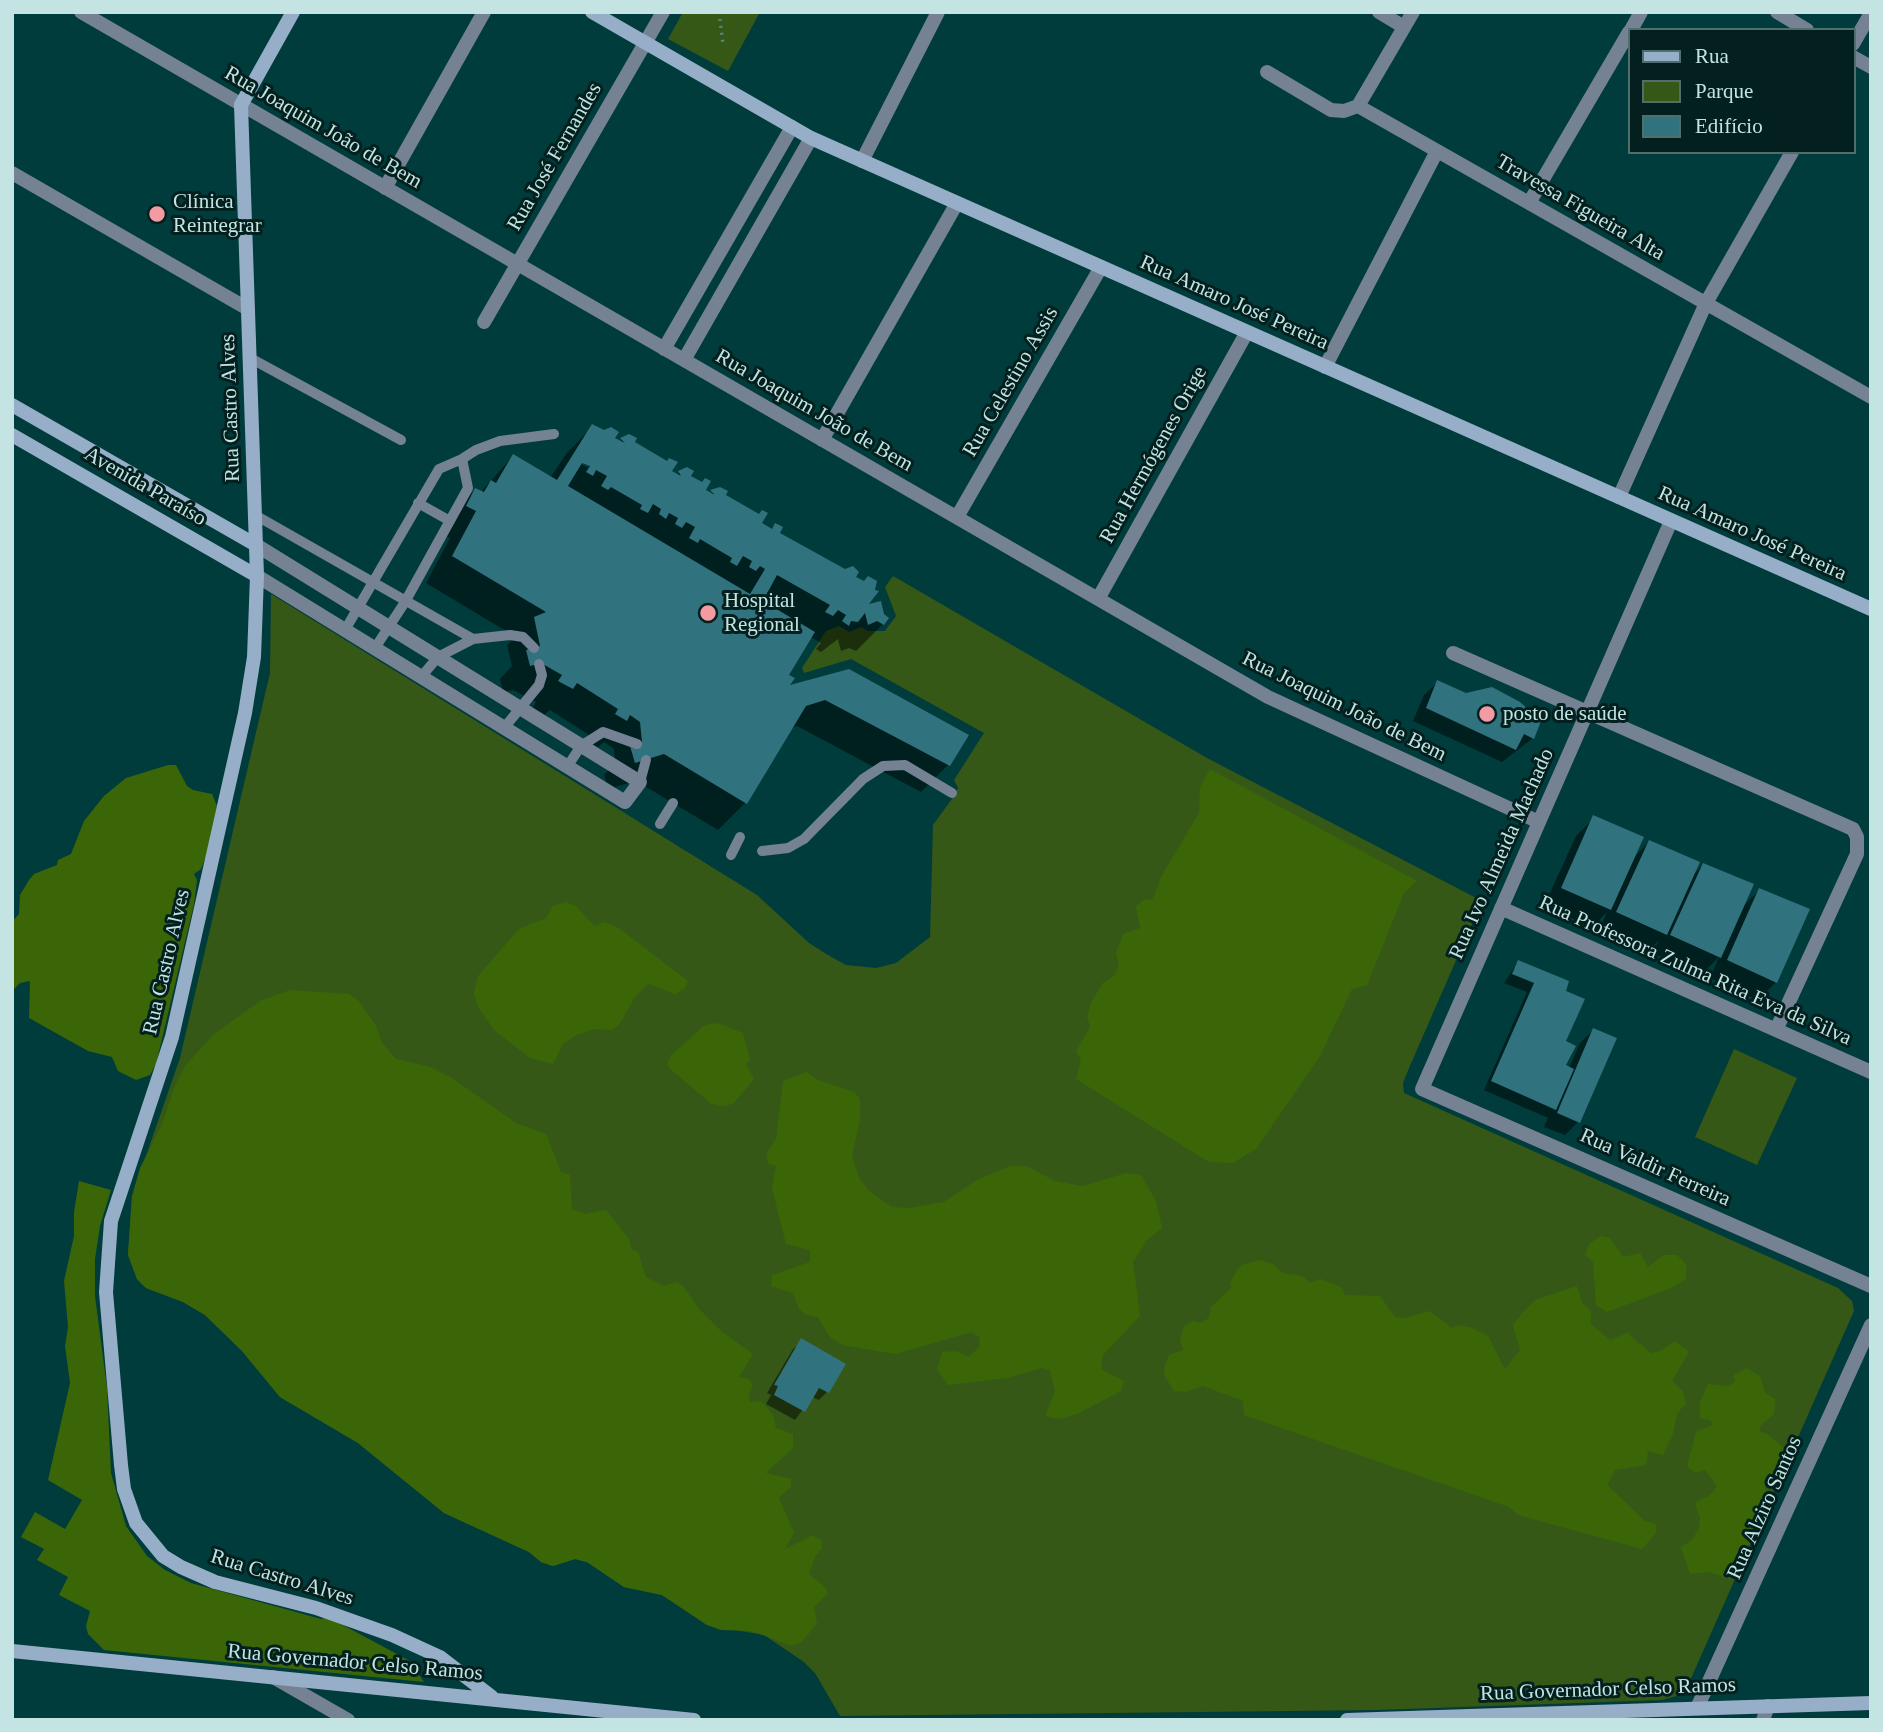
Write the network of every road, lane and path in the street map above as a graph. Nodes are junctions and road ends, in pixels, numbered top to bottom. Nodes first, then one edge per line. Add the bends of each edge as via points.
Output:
1 (80, 12) edge
2 (113, 12) edge
3 (293, 12) edge
4 (484, 12) edge
5 (592, 12) edge
6 (663, 12) edge
7 (719, 12) edge
8 (939, 12) edge
9 (1379, 12) edge
10 (1413, 12) edge
11 (1641, 12) edge
12 (1777, 12) edge
13 (1871, 13) edge
14 (105, 26) junction
15 (1404, 27) junction
16 (1632, 28) edge
17 (1804, 28) edge
18 (1628, 34) edge
19 (1855, 41) edge
20 (646, 43) junction
21 (723, 44) dead end
22 (1855, 58) edge
23 (1871, 67) edge
24 (1267, 72) dead end
25 (241, 104) junction
26 (1358, 106) junction
27 (792, 127) junction
28 (811, 138) junction
29 (1437, 151) junction
30 (1791, 154) edge
31 (862, 161) junction
32 (12, 173) edge
33 (385, 188) junction
34 (957, 203) junction
35 (1530, 203) junction
36 (517, 264) junction
37 (1101, 267) junction
38 (1706, 303) junction
39 (248, 309) junction
40 (484, 322) dead end
41 (1247, 332) junction
42 (664, 349) junction
43 (250, 358) junction
44 (684, 360) junction
45 (1325, 367) junction
46 (1871, 396) edge
47 (12, 405) edge
48 (554, 434) dead end
49 (12, 435) edge
50 (401, 440) dead end
51 (821, 440) junction
52 (462, 459) junction
53 (1619, 497) junction
54 (418, 503) junction
55 (255, 515) junction
56 (957, 517) junction
57 (450, 521) junction
58 (1671, 521) junction
59 (256, 545) junction
60 (257, 576) junction
61 (373, 583) junction
62 (1098, 599) junction
63 (405, 602) junction
64 (358, 608) junction
65 (1871, 609) edge
66 (388, 627) junction
67 (345, 630) junction
68 (473, 639) junction
69 (375, 648) junction
70 (534, 648) dead end
71 (1452, 653) dead end
72 (438, 657) junction
73 (539, 664) dead end
74 (421, 677) junction
75 (520, 708) junction
76 (1588, 711) junction
77 (504, 728) junction
78 (637, 744) dead end
79 (581, 746) junction
80 (646, 760) dead end
81 (567, 766) junction
82 (639, 782) junction
83 (952, 793) dead end
84 (673, 803) dead end
85 (1539, 822) junction
86 (660, 824) dead end
87 (740, 837) dead end
88 (762, 851) dead end
89 (731, 855) dead end
90 (1502, 908) junction
91 (1776, 1030) junction
92 (1871, 1072) edge
93 (1422, 1089) joint
94 (1871, 1286) edge
95 (1871, 1325) edge
96 (12, 1651) edge
97 (271, 1676) junction
98 (492, 1697) junction
99 (1871, 1703) edge
100 (1698, 1708) junction
101 (1766, 1713) edge
102 (587, 1714) edge
103 (348, 1720) edge
104 (694, 1720) edge
105 (1348, 1720) edge

1 - 14 street, Rua Joaquim João de Bem
2 - 14 street
3 - 25 street
4 - 33 street
5 - 20 street, Rua Amaro José Pereira
6 - 20 street, Rua José Fernandes
7 - 21 path
8 - 31 street
9 - 15 street
10 - 15 street
11 - 16 street
12 - 17 street
13 - 19 street
14 - 25 street, Rua Joaquim João de Bem
15 - 26 street
18 - 35 street
20 - 27 street, Rua Amaro José Pereira
20 - 36 street, Rua José Fernandes
22 - 23 street
24 - 26 street via 1331,110
25 - 33 street, Rua Joaquim João de Bem
25 - 39 street, Rua Castro Alves
26 - 29 street, Travessa Figueira Alta
27 - 28 street, Rua Amaro José Pereira
27 - 42 street
28 - 31 street, Rua Amaro José Pereira
28 - 44 street
29 - 35 street, Travessa Figueira Alta
29 - 45 street
30 - 38 street
31 - 34 street, Rua Amaro José Pereira
32 - 39 street
33 - 36 street, Rua Joaquim João de Bem
34 - 37 street, Rua Amaro José Pereira
34 - 51 street
35 - 38 street, Travessa Figueira Alta
36 - 40 street, Rua José Fernandes
36 - 42 street, Rua Joaquim João de Bem
37 - 41 street, Rua Amaro José Pereira
37 - 56 street, Rua Celestino Assis
38 - 46 street, Travessa Figueira Alta
38 - 53 street
39 - 43 street, Rua Castro Alves
41 - 45 street, Rua Amaro José Pereira
41 - 62 street, Rua Hermógenes Orige
42 - 44 street, Rua Joaquim João de Bem
43 - 50 lane
43 - 55 street, Rua Castro Alves
44 - 51 street, Rua Joaquim João de Bem
45 - 53 street, Rua Amaro José Pereira
47 - 59 street, Avenida Paraíso
48 - 52 lane via 500,441
49 - 60 street, Avenida Paraíso
51 - 56 street, Rua Joaquim João de Bem
52 - 54 lane via 439,469
52 - 57 lane via 468,488
53 - 58 street, Rua Amaro José Pereira
54 - 57 lane
54 - 61 lane
55 - 59 street, Rua Castro Alves
55 - 61 lane
56 - 62 street, Rua Joaquim João de Bem
57 - 63 lane
58 - 65 street, Rua Amaro José Pereira
58 - 76 street, Rua Ivo Almeida Machado
59 - 60 street, Rua Castro Alves
59 - 64 street
60 - 67 street
60 - 98 street, Rua Castro Alves via 254,657 242,727 172,1037 115,1203 108,1245 106,1292 124,1489 147,1539 181,1567 224,1585 330,1612 392,1635 440,1657
61 - 63 lane
61 - 64 lane
62 - 85 street, Rua Joaquim João de Bem via 1298,713
63 - 66 lane
63 - 68 lane
64 - 66 street
64 - 67 lane
66 - 69 lane
66 - 72 street
67 - 69 street
68 - 70 lane via 510,635 523,637
68 - 72 lane
69 - 74 street
71 - 76 street
72 - 74 lane
72 - 75 street
73 - 75 lane via 539,685
74 - 77 street
75 - 77 lane
75 - 79 street
76 - 85 street, Rua Ivo Almeida Machado
76 - 91 street via 1846,823 1857,837 1857,854
77 - 81 street
78 - 79 lane via 603,732
79 - 81 lane
79 - 82 street
80 - 82 lane
81 - 82 street via 625,802
83 - 88 lane via 905,765 883,766 863,779 804,839 788,848
84 - 86 lane
85 - 90 street, Rua Ivo Almeida Machado
87 - 89 lane
90 - 91 street, Rua Professora Zulma Rita Eva da Silva
90 - 93 street, Rua Ivo Almeida Machado
91 - 92 street, Rua Professora Zulma Rita Eva da Silva
93 - 94 street, Rua Valdir Ferreira
95 - 100 street, Rua Alziro Santos
96 - 97 street, Rua Governador Celso Ramos
97 - 98 street, Rua Governador Celso Ramos
97 - 103 street
98 - 102 street, Rua Governador Celso Ramos
99 - 101 street, Rua Governador Celso Ramos
100 - 101 street, Rua Governador Celso Ramos
100 - 105 street, Rua Governador Celso Ramos
102 - 104 street, Rua Governador Celso Ramos

